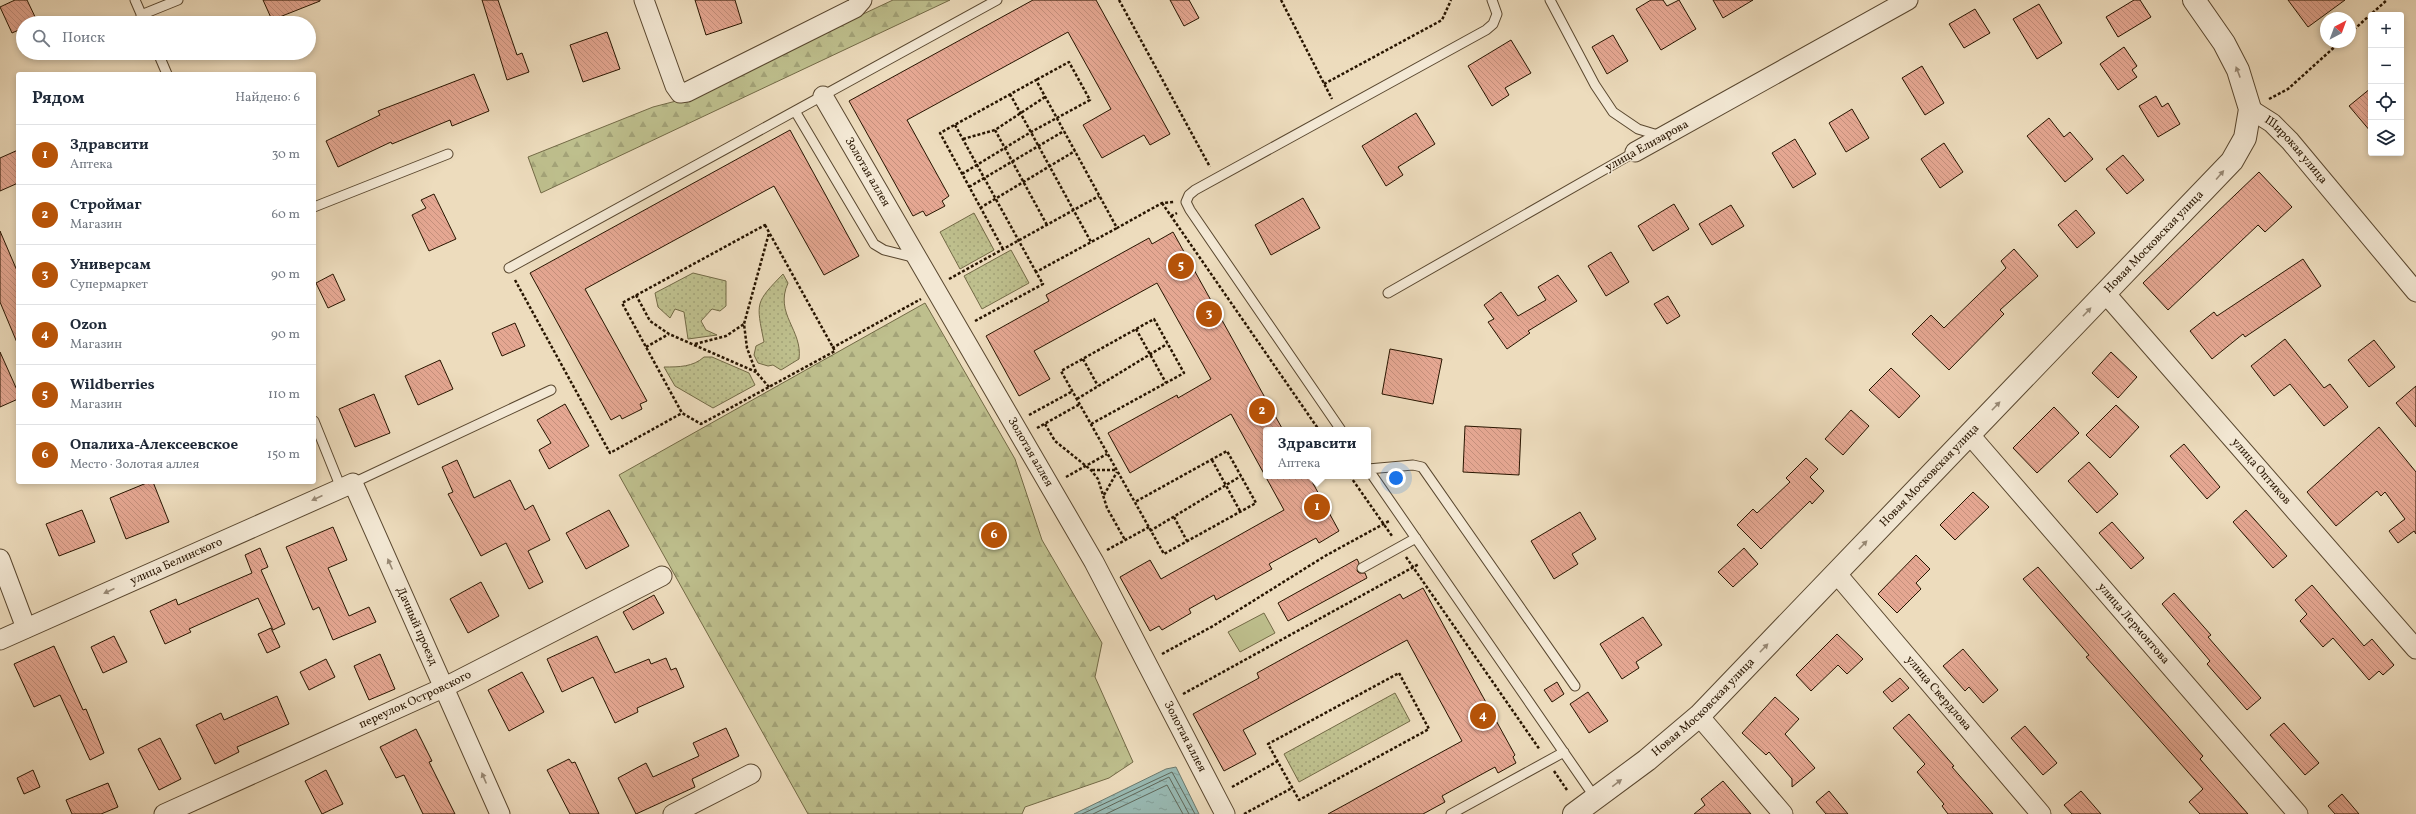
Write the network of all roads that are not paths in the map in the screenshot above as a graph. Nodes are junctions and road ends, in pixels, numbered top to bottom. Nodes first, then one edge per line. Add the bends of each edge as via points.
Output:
1 (135, 0) edge
2 (178, 0) edge
3 (644, 0) edge
4 (862, 0) edge
5 (998, 0) edge
6 (1492, 0) edge
7 (1550, 0) edge
8 (1908, 0) edge
9 (2194, 0) edge
10 (142, 16) edge
11 (149, 16) edge
12 (161, 60) edge
13 (166, 72) edge
14 (823, 96) junction
15 (2250, 110) junction
16 (795, 111) junction
17 (1663, 136) junction
18 (1635, 152) joint
19 (448, 154) dead end
20 (316, 206) edge
21 (918, 259) junction
22 (509, 268) road end
23 (2416, 292) edge
24 (1388, 293) dead end
25 (2105, 294) junction
26 (551, 390) dead end
27 (316, 425) edge
28 (1339, 427) edge
29 (1969, 434) junction
30 (1371, 469) edge
31 (1371, 473) edge
32 (347, 485) junction
33 (1416, 538) junction
34 (0, 559) edge
35 (1362, 568) dead end
36 (1836, 573) junction
37 (662, 576) dead end
38 (26, 628) junction
39 (0, 640) edge
40 (2416, 649) edge
41 (1575, 686) dead end
42 (445, 687) junction
43 (1699, 716) junction
44 (1564, 752) junction
45 (751, 774) dead end
46 (1596, 799) junction
47 (164, 814) edge
48 (500, 814) edge
49 (673, 814) edge
50 (1226, 814) edge
51 (1451, 814) edge
52 (1574, 814) edge
53 (1782, 814) edge
54 (2041, 814) edge
55 (2298, 814) edge

1 - 10 lane
2 - 11 lane
3 - 4 street via 675,86 680,92 687,92 848,11
5 - 14 lane
6 - 28 lane via 1497,14 1493,24 1486,30 1195,190 1186,202
7 - 17 lane via 1612,112 1638,129
8 - 17 street, улица Елизарова
15 -> 9 street via 2238,70 2224,43
12 - 13 lane
14 - 16 lane
14 - 21 street, Золотая аллея
15 - 23 street, Широкая улица via 2272,123 2290,141
25 -> 15 street, Новая Московская улица via 2232,161 2245,138
16 - 21 lane via 874,244 884,250
16 - 22 lane
17 - 18 street, улица Елизарова
18 - 24 lane, улица Елизарова
19 - 20 lane
21 - 50 street, Золотая аллея via 1092,558
29 -> 25 street, Новая Московская улица
25 - 40 street, улица Оптиков
26 - 32 lane
27 - 32 lane
36 -> 29 street, Новая Московская улица
29 - 55 street, улица Лермонтова
30 - 41 lane via 1413,465 1422,467
31 - 33 lane
32 -> 38 street, улица Белинского
42 -> 32 street, Дачный проезд
33 - 35 lane
33 - 44 lane
34 - 38 street
43 -> 36 street, Новая Московская улица
36 - 54 street, улица Свердлова
37 - 42 street, переулок Островского
38 - 39 street, улица Белинского
42 - 47 street, переулок Островского
48 -> 42 street, Дачный проезд
46 -> 43 street, Новая Московская улица
43 - 53 street
44 - 46 lane
44 - 51 lane
45 - 49 street
46 - 52 street, Новая Московская улица

